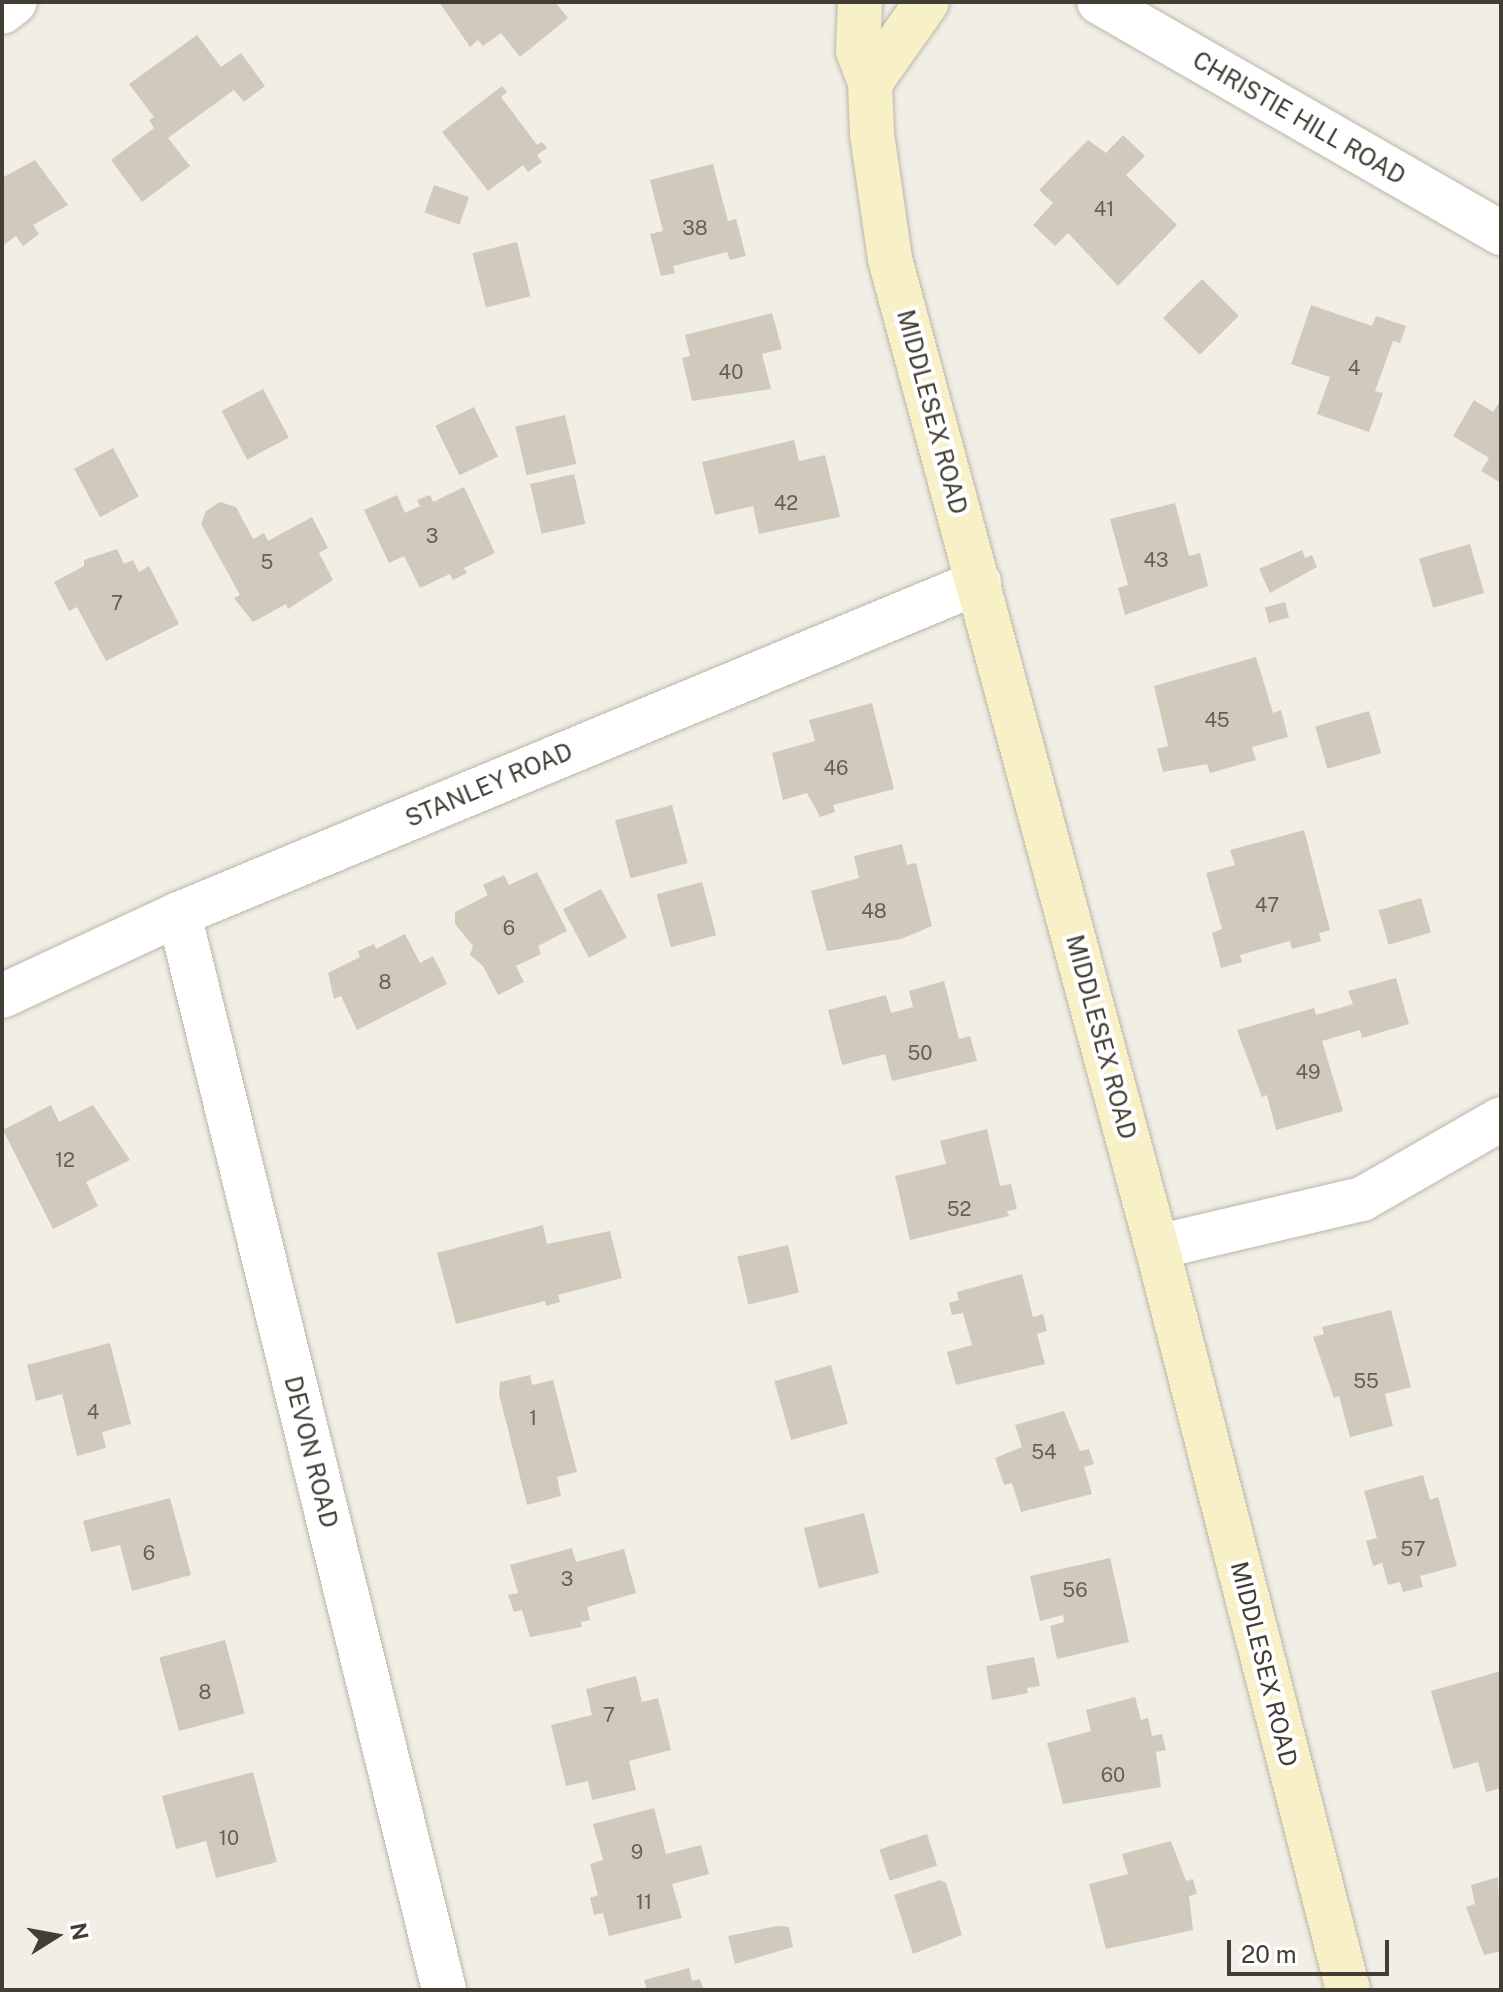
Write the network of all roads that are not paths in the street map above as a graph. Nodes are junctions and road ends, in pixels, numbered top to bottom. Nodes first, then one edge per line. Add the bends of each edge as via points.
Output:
1 (15, 2) edge
2 (860, 2) edge
3 (927, 2) edge
4 (1099, 2) edge
5 (2, 12) edge
6 (870, 83) junction
7 (1501, 233) edge
8 (979, 582) junction
9 (179, 914) junction
10 (2, 996) edge
11 (1501, 1119) edge
12 (1157, 1247) junction
13 (444, 1990) edge
14 (1348, 1990) edge

1 - 5 street
2 - 6 street, MIDDLESEX ROAD via 858,51
3 - 6 street
4 - 7 street, CHRISTIE HILL ROAD
6 - 8 street, MIDDLESEX ROAD via 890,259
8 - 9 street, STANLEY ROAD
8 - 12 street, MIDDLESEX ROAD
9 - 10 street, STANLEY ROAD
9 - 13 street, DEVON ROAD
11 - 12 street via 1362,1199
12 - 14 street, MIDDLESEX ROAD

